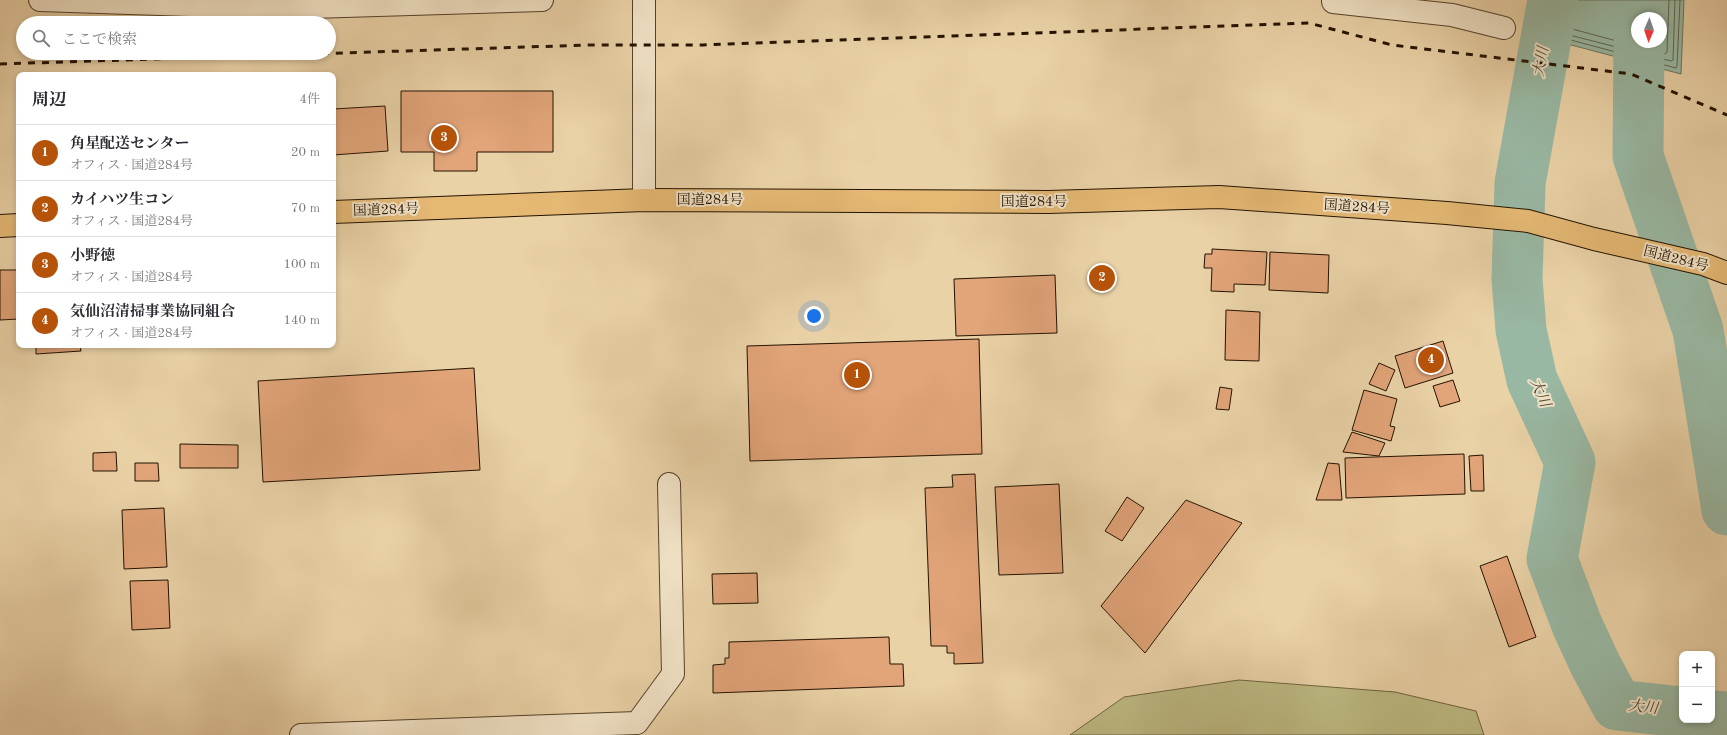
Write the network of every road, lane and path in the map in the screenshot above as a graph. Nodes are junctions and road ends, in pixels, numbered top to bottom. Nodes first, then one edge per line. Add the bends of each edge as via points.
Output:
1 (40, 0) edge
2 (542, 0) edge
3 (644, 0) edge
4 (1333, 0) edge
5 (1504, 28) dead end
6 (644, 200) junction
7 (336, 212) edge
8 (16, 225) edge
9 (0, 226) edge
10 (1727, 273) edge
11 (669, 484) dead end
12 (301, 735) edge

1 - 2 street via 279,8
3 - 6 street
4 - 5 street via 1452,15
6 - 7 highway, 国道284号
6 - 10 highway, 国道284号 via 1048,202 1219,197 1528,221 1703,264
8 - 9 highway
11 - 12 street via 673,674 637,723

